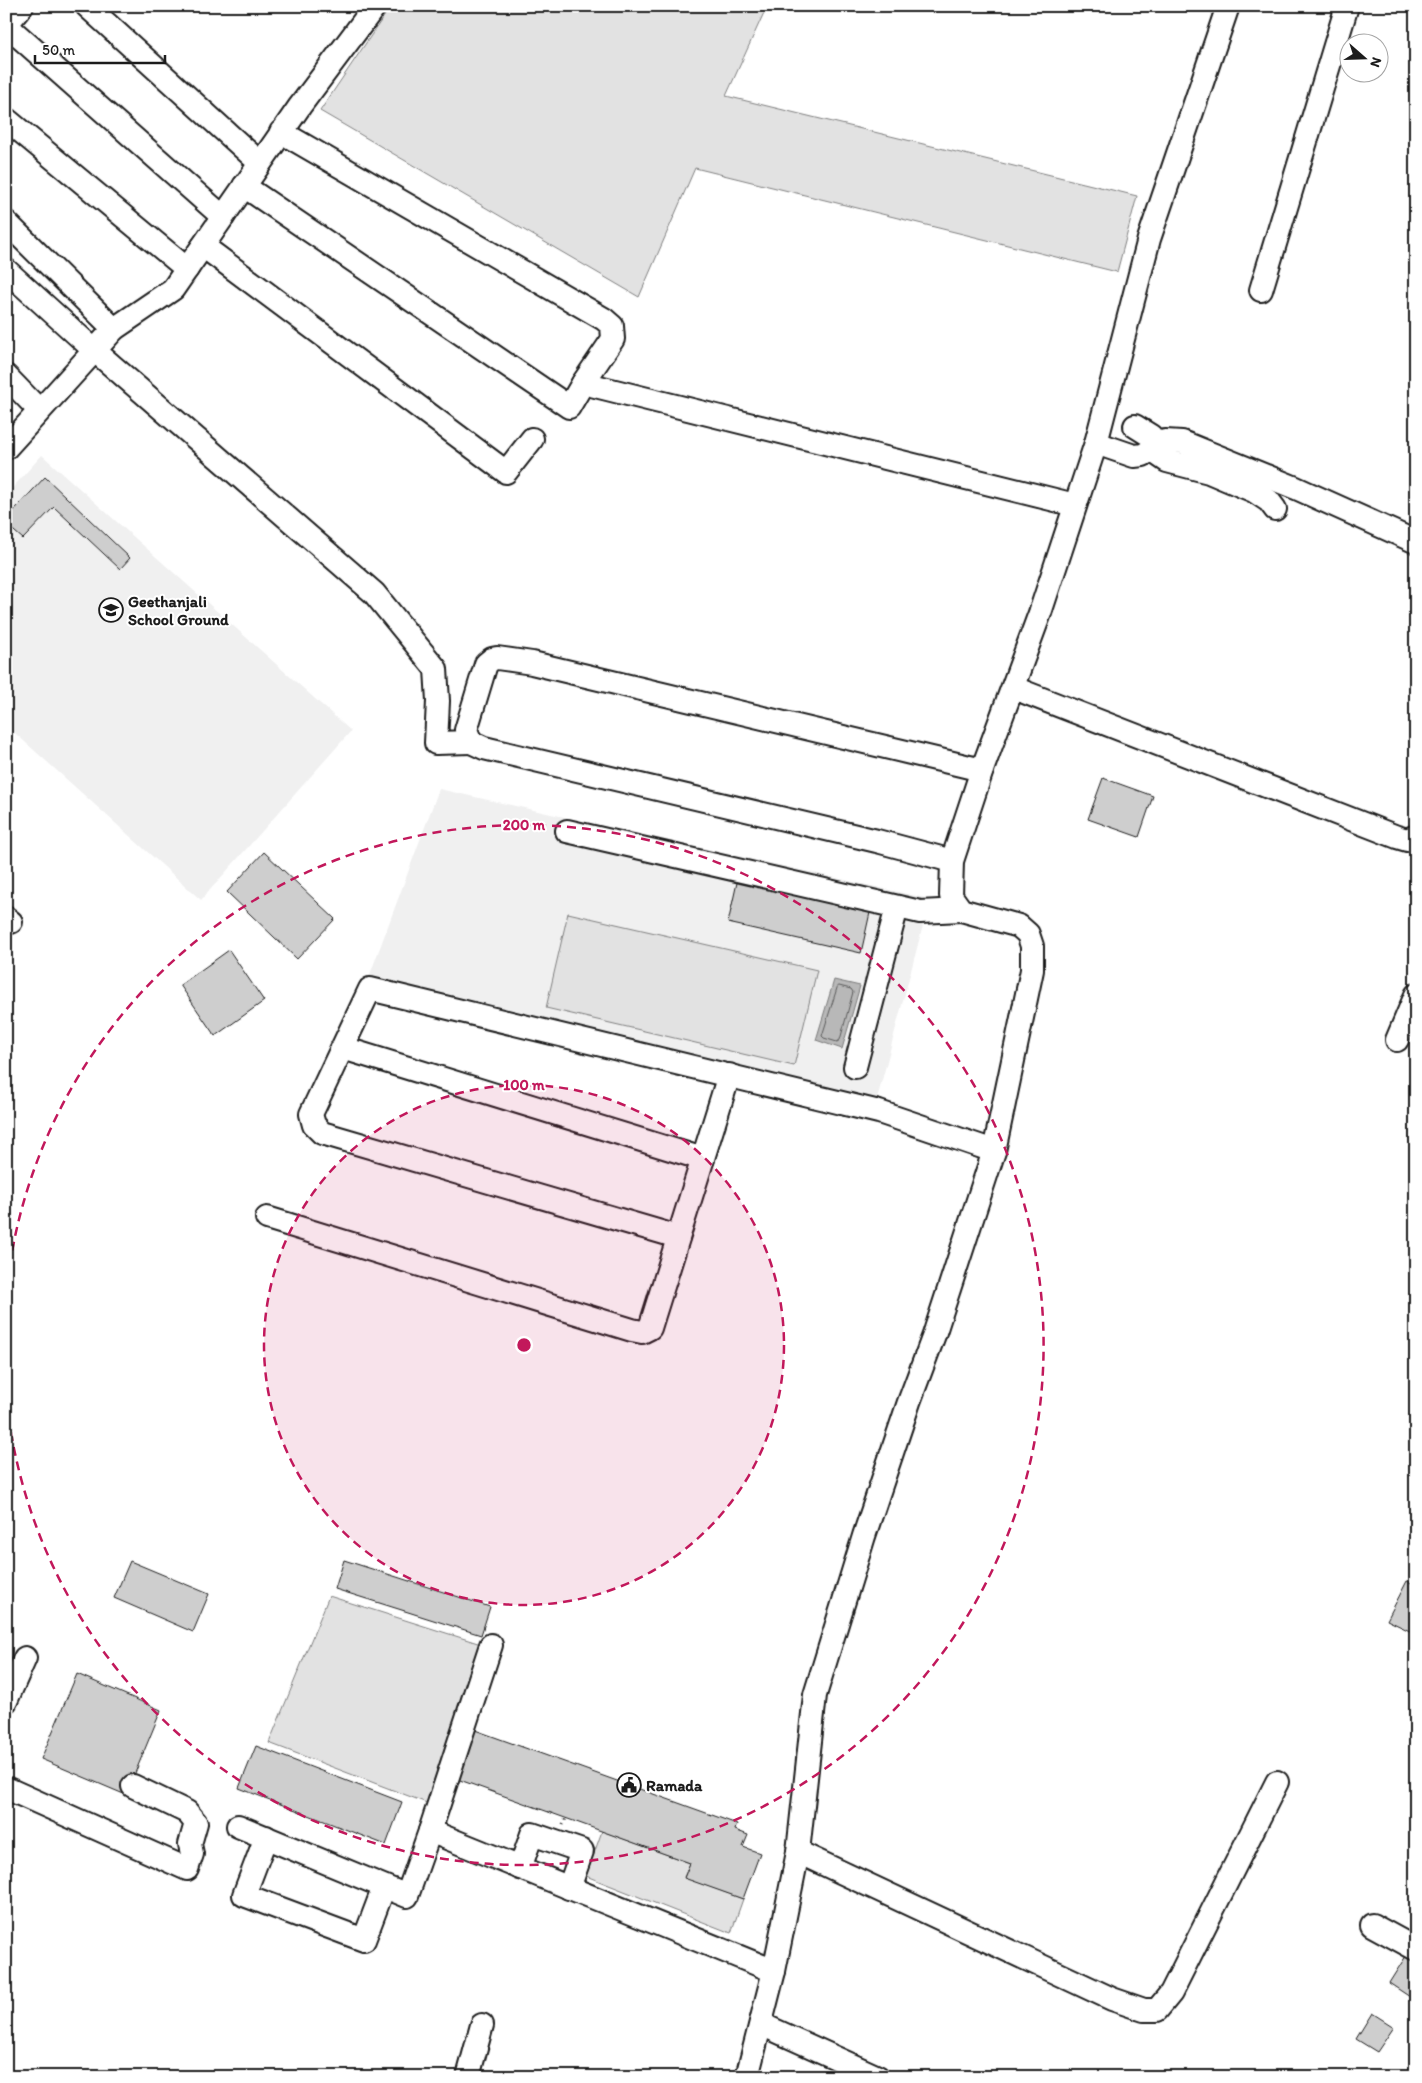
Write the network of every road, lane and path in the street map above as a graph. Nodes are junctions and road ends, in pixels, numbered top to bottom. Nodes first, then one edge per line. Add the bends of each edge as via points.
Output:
1 (22, 6) edge
2 (87, 6) edge
3 (375, 6) edge
4 (1228, 6) edge
5 (1344, 7) edge
6 (6, 25) edge
7 (6, 120) edge
8 (282, 132) junction
9 (260, 163) junction
10 (244, 186) junction
11 (223, 218) junction
12 (6, 222) edge
13 (203, 246) junction
14 (187, 269) junction
15 (6, 270) edge
16 (1261, 290) dead end
17 (114, 329) junction
18 (94, 350) junction
19 (6, 376) edge
20 (583, 383) junction
21 (39, 410) junction
22 (1135, 426) dead end
23 (532, 438) dead end
24 (1096, 443) junction
25 (6, 448) edge
26 (1153, 448) junction
27 (1075, 505) junction
28 (1275, 508) dead end
29 (1416, 542) edge
30 (1014, 688) junction
31 (472, 742) junction
32 (982, 770) junction
33 (567, 831) dead end
34 (1416, 836) edge
35 (952, 861) junction
36 (897, 907) junction
37 (961, 910) junction
38 (1414, 1002) edge
39 (1396, 1040) dead end
40 (343, 1048) junction
41 (854, 1067) dead end
42 (729, 1075) junction
43 (994, 1151) junction
44 (703, 1159) junction
45 (268, 1218) dead end
46 (678, 1237) junction
47 (491, 1645) dead end
48 (25, 1658) dead end
49 (6, 1701) edge
50 (6, 1774) edge
51 (1277, 1782) dead end
52 (133, 1786) dead end
53 (6, 1788) edge
54 (238, 1826) dead end
55 (430, 1832) junction
56 (266, 1837) junction
57 (190, 1844) junction
58 (798, 1852) junction
59 (520, 1868) junction
60 (384, 1887) junction
61 (569, 1888) junction
62 (1372, 1925) dead end
63 (1416, 1949) edge
64 (774, 1971) junction
65 (760, 2024) junction
66 (482, 2025) dead end
67 (470, 2076) edge
68 (747, 2077) edge
69 (878, 2077) edge

1 - 6 street
2 - 9 street
3 - 8 street
4 - 24 street via 1149,240
5 - 16 street
6 - 11 street
7 - 14 street
8 - 9 street
8 - 20 street via 604,319 612,326 613,339
9 - 10 street
10 - 11 street
10 - 20 street via 570,407
11 - 13 street
12 - 17 street
13 - 14 street
13 - 23 street via 506,472
14 - 17 street via 174,289
15 - 18 street
17 - 18 street
18 - 21 street
18 - 31 street via 374,593 436,669 436,743
19 - 21 street
20 - 27 street
21 - 25 street
22 - 26 street via 1151,436
24 - 26 street via 1134,456 1144,455
24 - 27 street
26 - 28 street via 1167,461 1209,472 1254,491
26 - 29 street via 1165,441 1182,442
27 - 30 street
30 - 32 street
30 - 34 street via 1397,837 1407,840
31 - 32 street via 466,730 470,715 486,664 497,658 538,664
31 - 35 street via 484,748
32 - 35 street
33 - 36 street
35 - 37 street via 951,896
36 - 37 street via 920,912
36 - 41 street
37 - 43 street via 1019,926 1028,934 1032,946 1032,970
38 - 39 street
40 - 42 street via 370,989
40 - 44 street
40 - 46 street via 311,1114 314,1125 322,1133
42 - 43 street via 879,1112
42 - 44 street
43 - 58 street via 864,1536 815,1695
44 - 46 street
45 - 46 street via 642,1332 650,1328
47 - 55 street
48 - 49 street
50 - 57 street via 182,1851
51 - 58 street via 1171,1993 1157,2010 1144,2010 1112,1999
52 - 57 street via 193,1817 196,1823
53 - 57 street via 187,1868 192,1854
54 - 56 street
55 - 59 street
55 - 60 street via 408,1896
56 - 60 street
56 - 60 street via 244,1895 364,1940
58 - 64 street
59 - 61 street
59 - 61 street via 532,1834 582,1851
61 - 64 street
62 - 63 street
64 - 65 street
65 - 68 street
65 - 69 street
66 - 67 street

